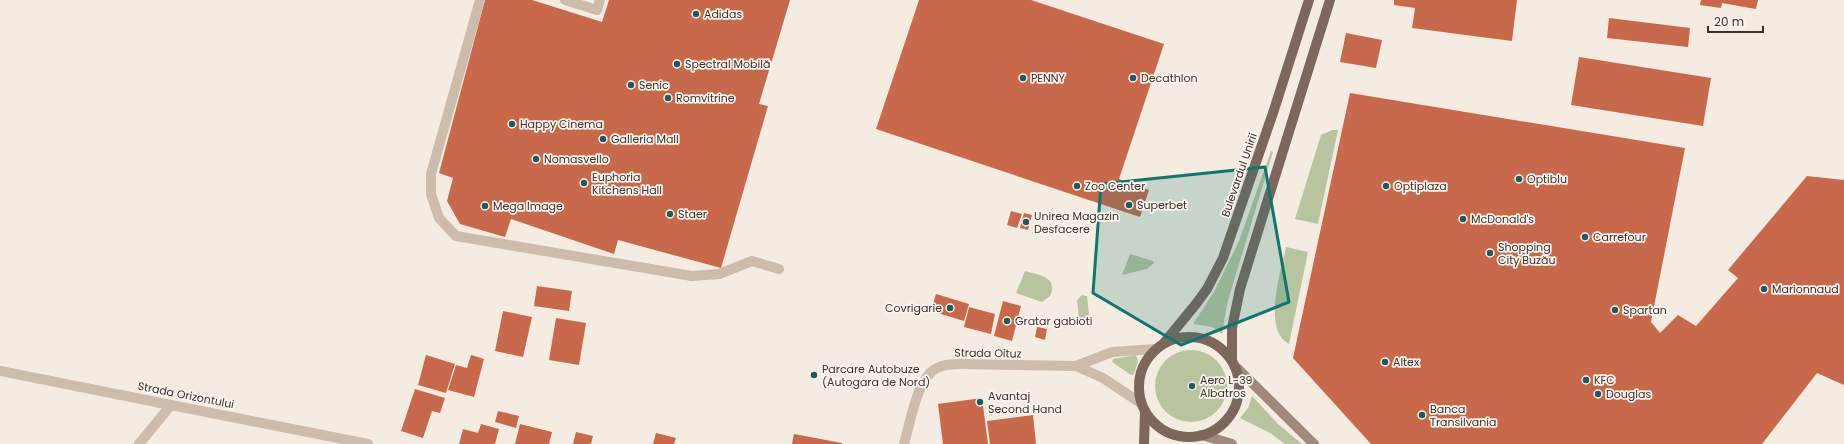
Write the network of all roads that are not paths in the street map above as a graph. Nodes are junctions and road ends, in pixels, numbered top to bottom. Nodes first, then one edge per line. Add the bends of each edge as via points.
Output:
1 (480, 0) edge
2 (564, 0) edge
3 (600, 0) edge
4 (1309, 0) edge
5 (1330, 0) edge
6 (779, 269) dead end
7 (1160, 346) junction
8 (1234, 363) junction
9 (1076, 366) junction
10 (0, 371) edge
11 (171, 404) junction
12 (1144, 408) junction
13 (1202, 435) junction
14 (1187, 440) edge
15 (139, 444) edge
16 (368, 444) edge
17 (904, 444) edge
18 (1144, 444) edge
19 (1232, 444) edge
20 (1314, 444) edge

1 - 6 street via 431,174 431,194 439,218 456,236 692,276 719,274 752,261
2 - 3 street via 597,10
4 - 7 main road, Bulevardul Unirii via 1223,258 1207,289
5 - 8 main road via 1240,289 1232,328
7 - 8 main road via 1182,336 1201,337 1218,345
7 - 9 street, Strada Oituz via 1112,352
7 - 12 main road via 1144,365 1139,384
8 - 13 main road via 1240,384 1239,398 1234,411 1215,430
8 - 20 main road
9 - 12 street, Strada Oituz via 1103,378
9 - 17 street, Strada Oituz via 961,364 935,369 920,388
10 - 11 street, Strada Orizontului
11 - 15 street
11 - 16 street, Strada Orizontului
12 - 14 main road via 1153,422
12 - 18 main road
13 - 14 main road
13 - 19 main road

